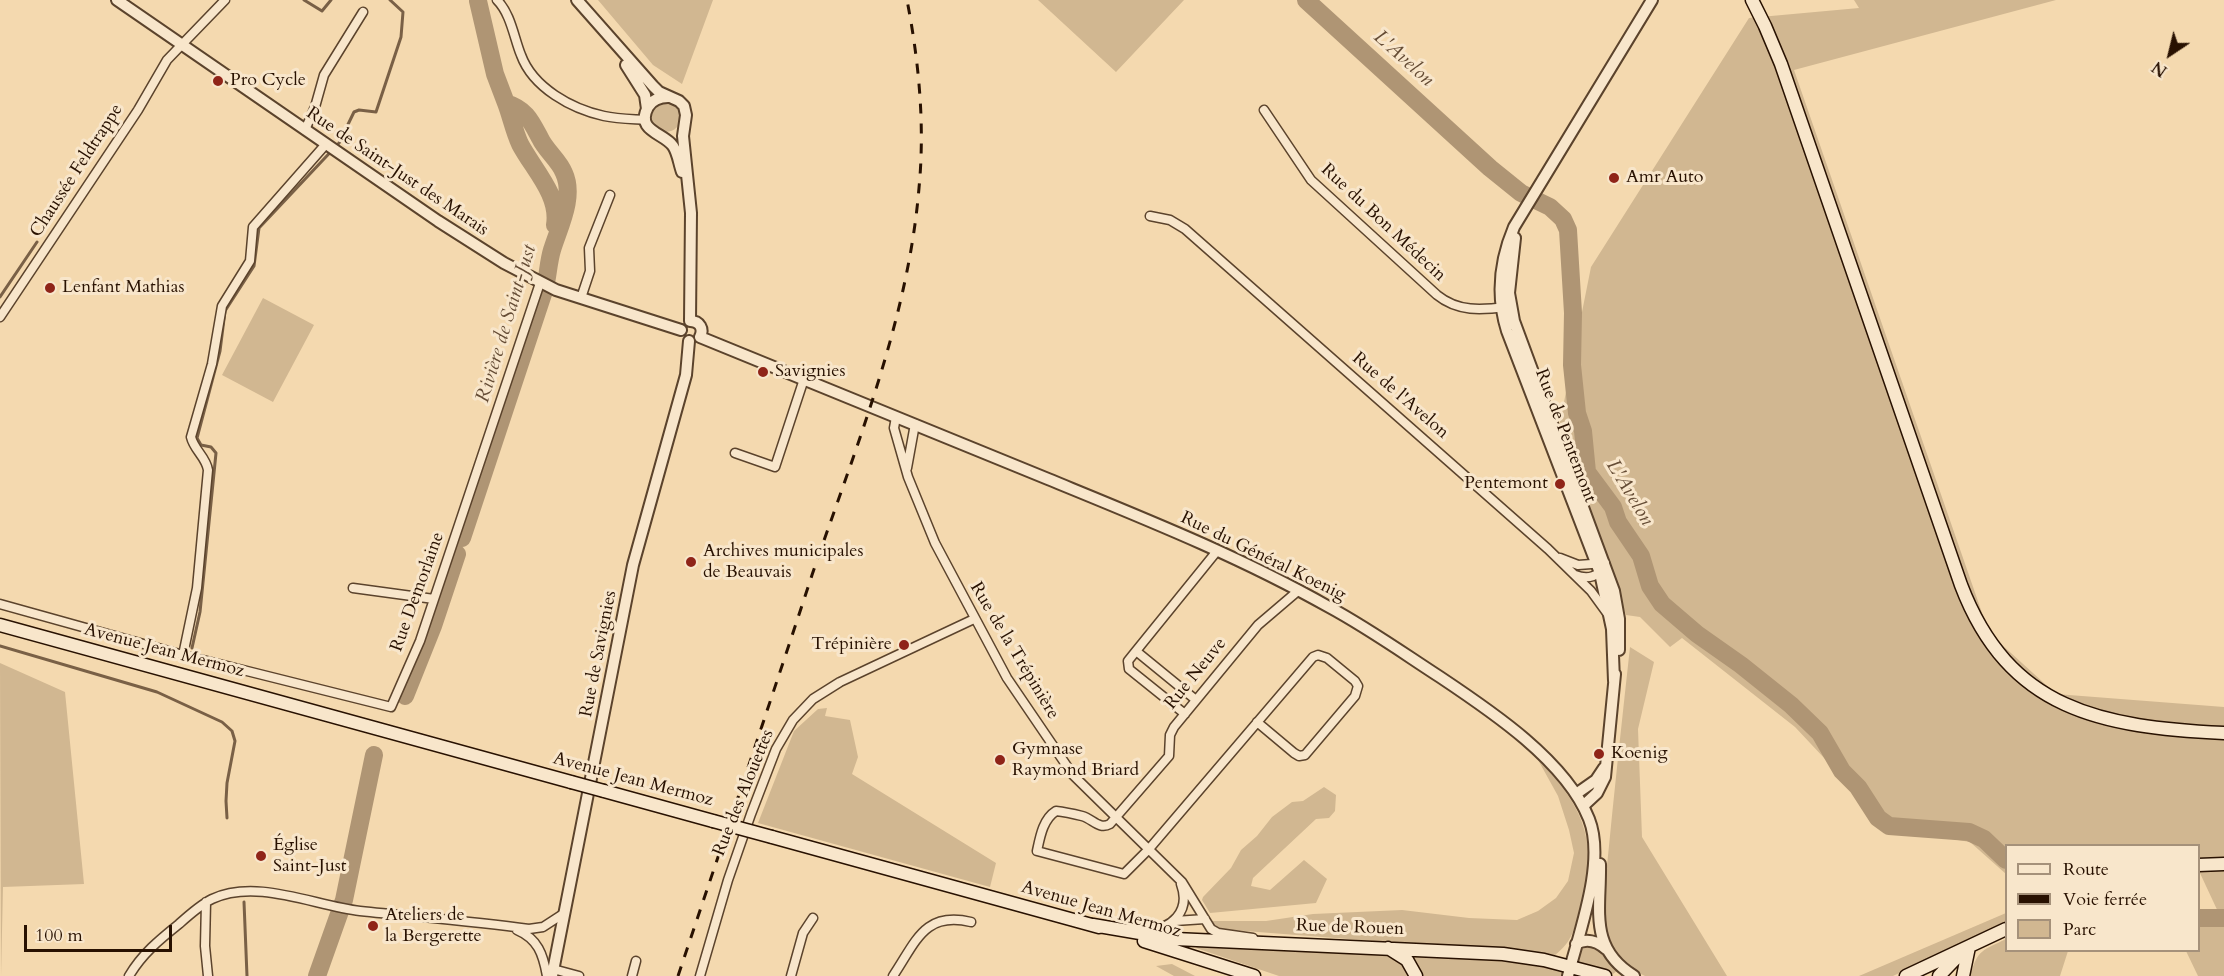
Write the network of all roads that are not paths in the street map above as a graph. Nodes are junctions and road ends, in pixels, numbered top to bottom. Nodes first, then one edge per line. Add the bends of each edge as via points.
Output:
1 (117, 0) edge
2 (225, 0) edge
3 (497, 0) edge
4 (577, 0) edge
5 (1652, 0) edge
6 (1752, 0) edge
7 (363, 12) dead end
8 (608, 38) junction
9 (182, 44) junction
10 (671, 97) junction
11 (1264, 110) dead end
12 (647, 114) junction
13 (685, 124) junction
14 (305, 130) junction
15 (660, 136) junction
16 (326, 144) junction
17 (689, 193) junction
18 (610, 195) dead end
19 (1150, 216) dead end
20 (544, 285) junction
21 (580, 298) junction
22 (1506, 307) junction
23 (0, 317) edge
24 (690, 321) junction
25 (681, 330) junction
26 (695, 339) junction
27 (804, 379) junction
28 (896, 417) junction
29 (915, 424) junction
30 (735, 453) dead end
31 (907, 471) junction
32 (1548, 549) junction
33 (1217, 551) junction
34 (1600, 566) junction
35 (1575, 575) junction
36 (353, 588) dead end
37 (1299, 591) junction
38 (434, 599) junction
39 (0, 604) edge
40 (974, 620) junction
41 (1611, 621) junction
42 (0, 625) edge
43 (1136, 651) junction
44 (183, 655) junction
45 (1614, 681) junction
46 (1196, 700) junction
47 (1185, 714) junction
48 (1257, 722) junction
49 (2224, 733) edge
50 (1606, 762) junction
51 (1576, 794) junction
52 (1583, 806) junction
53 (1116, 818) junction
54 (1593, 831) junction
55 (1149, 849) junction
56 (2224, 864) edge
57 (2200, 865) edge
58 (1176, 876) junction
59 (206, 902) junction
60 (563, 914) junction
61 (813, 918) dead end
62 (1205, 919) junction
63 (1175, 921) junction
64 (971, 922) dead end
65 (502, 925) junction
66 (1093, 925) junction
67 (1113, 929) junction
68 (2005, 930) edge
69 (1271, 943) junction
70 (1576, 944) junction
71 (1386, 947) junction
72 (1969, 947) junction
73 (1606, 949) junction
74 (1946, 960) junction
75 (636, 961) dead end
76 (1570, 971) edge
77 (551, 974) edge
78 (129, 976) edge
79 (208, 976) edge
80 (579, 976) edge
81 (632, 976) edge
82 (701, 976) edge
83 (791, 976) edge
84 (893, 976) edge
85 (1254, 976) edge
86 (1416, 976) edge
87 (1605, 976) edge
88 (1634, 976) edge
89 (1906, 976) edge
90 (1939, 976) edge
91 (1961, 976) edge

1 - 9 street, Rue de Saint-Just des Marais
2 - 9 street, Chaussée Feldtrappe
3 - 12 street via 507,15 524,64 546,89 595,114 613,118
4 - 8 street
5 - 22 street, Rue de Pentemont via 1528,207 1514,245
6 - 49 main road via 1781,64 1961,585 1984,633 2026,682 2070,708 2119,721
7 - 14 street via 324,75
8 - 10 street via 652,86
8 - 12 street via 645,94
9 - 14 street, Rue de Saint-Just des Marais
9 - 23 street, Chaussée Feldtrappe via 167,60
10 - 12 street via 651,103
10 - 13 street via 684,106
11 - 22 street, Rue du Bon Médecin via 1311,180 1437,295 1462,308
12 - 15 street via 651,130
13 - 15 street via 674,136
13 - 17 street
14 - 16 street, Rue de Saint-Just des Marais
15 - 17 street via 673,146
16 - 20 street, Rue de Saint-Just des Marais via 460,236
16 - 44 street via 255,223 249,261 221,311 191,437 208,470 198,582
17 - 24 street
18 - 21 street via 589,248 590,270
19 - 32 street, Rue de l'Avelon via 1170,220 1185,229
20 - 21 street, Rue de Saint-Just des Marais
20 - 38 street, Rue Demorlaine via 519,346
21 - 25 street, Rue de Saint-Just des Marais
22 - 34 street, Rue de Pentemont
24 - 25 street
24 - 26 street via 696,322 702,331
25 - 26 street via 683,337
26 - 27 street
26 - 60 street, Rue de Savignies via 633,565
27 - 28 street
27 - 30 street via 775,467
28 - 29 street, Rue du Général Koenig
28 - 31 street, Rue de la Trépinière via 895,433
29 - 31 street
29 - 33 street, Rue du Général Koenig
31 - 40 street, Rue de la Trépinière via 939,552
32 - 34 street via 1574,564
32 - 35 street, Rue de l'Avelon
33 - 37 street, Rue du Général Koenig
33 - 43 street
34 - 35 street via 1587,578
34 - 41 street, Rue de Pentemont
34 - 45 street, Rue de Pentemont via 1616,598 1620,619
35 - 41 street, Rue de l'Avelon via 1598,599
36 - 38 street
37 - 46 street, Rue Neuve via 1258,625
37 - 51 street, Rue du Général Koenig via 1352,620 1491,712 1533,747
38 - 44 street, Rue Demorlaine via 391,707
39 - 44 street
40 - 53 street, Rue de la Trépinière via 1066,767
40 - 82 street, Rue des Alouettes via 840,682 813,699 793,720 776,749 750,814
41 - 45 street, Rue de Pentemont
42 - 66 main road, Avenue Jean Mermoz, bridge
43 - 46 street
43 - 47 street via 1128,661 1129,669
45 - 50 street, Rue de Pentemont
46 - 47 street, Rue Neuve
47 - 53 street, Rue Neuve via 1172,731 1169,756
48 - 48 street via 1294,753 1305,755 1355,696 1358,686 1327,658 1315,656
48 - 55 street
50 - 51 street via 1598,778
50 - 52 street, Rue de Pentemont via 1601,787
51 - 52 street
52 - 54 street
53 - 55 street, Rue de la Trépinière
53 - 55 street via 1105,827 1084,817 1054,811 1043,827 1037,851 1122,874
54 - 70 street via 1594,865
54 - 73 street via 1599,856 1599,927
55 - 58 street, Rue de la Trépinière
56 - 57 main road
58 - 62 street, Rue de la Trépinière
58 - 63 street via 1184,902
59 - 65 street via 226,894 251,892 349,909
59 - 78 street via 150,947
59 - 79 street
60 - 65 street via 536,929
60 - 77 street, Rue de Savignies
61 - 83 street via 802,937
62 - 63 street
62 - 69 street, Rue de la Trépinière via 1218,933
63 - 67 street via 1152,930
64 - 84 street via 951,918 932,924
65 - 77 street via 519,930 536,943
66 - 67 main road, Rue de Rouen
66 - 85 main road, Avenue Jean Mermoz
67 - 69 main road, Rue de Rouen via 1175,939
68 - 72 main road
69 - 71 main road, Rue de Rouen
70 - 73 street via 1591,941
70 - 76 street
71 - 76 main road, Rue de Rouen via 1503,954
71 - 86 main road via 1407,960
72 - 74 main road
72 - 91 main road
73 - 88 street via 1619,966
74 - 89 main road
74 - 90 main road
74 - 91 main road
75 - 81 street
76 - 87 main road, Rue de Rouen
77 - 80 street

